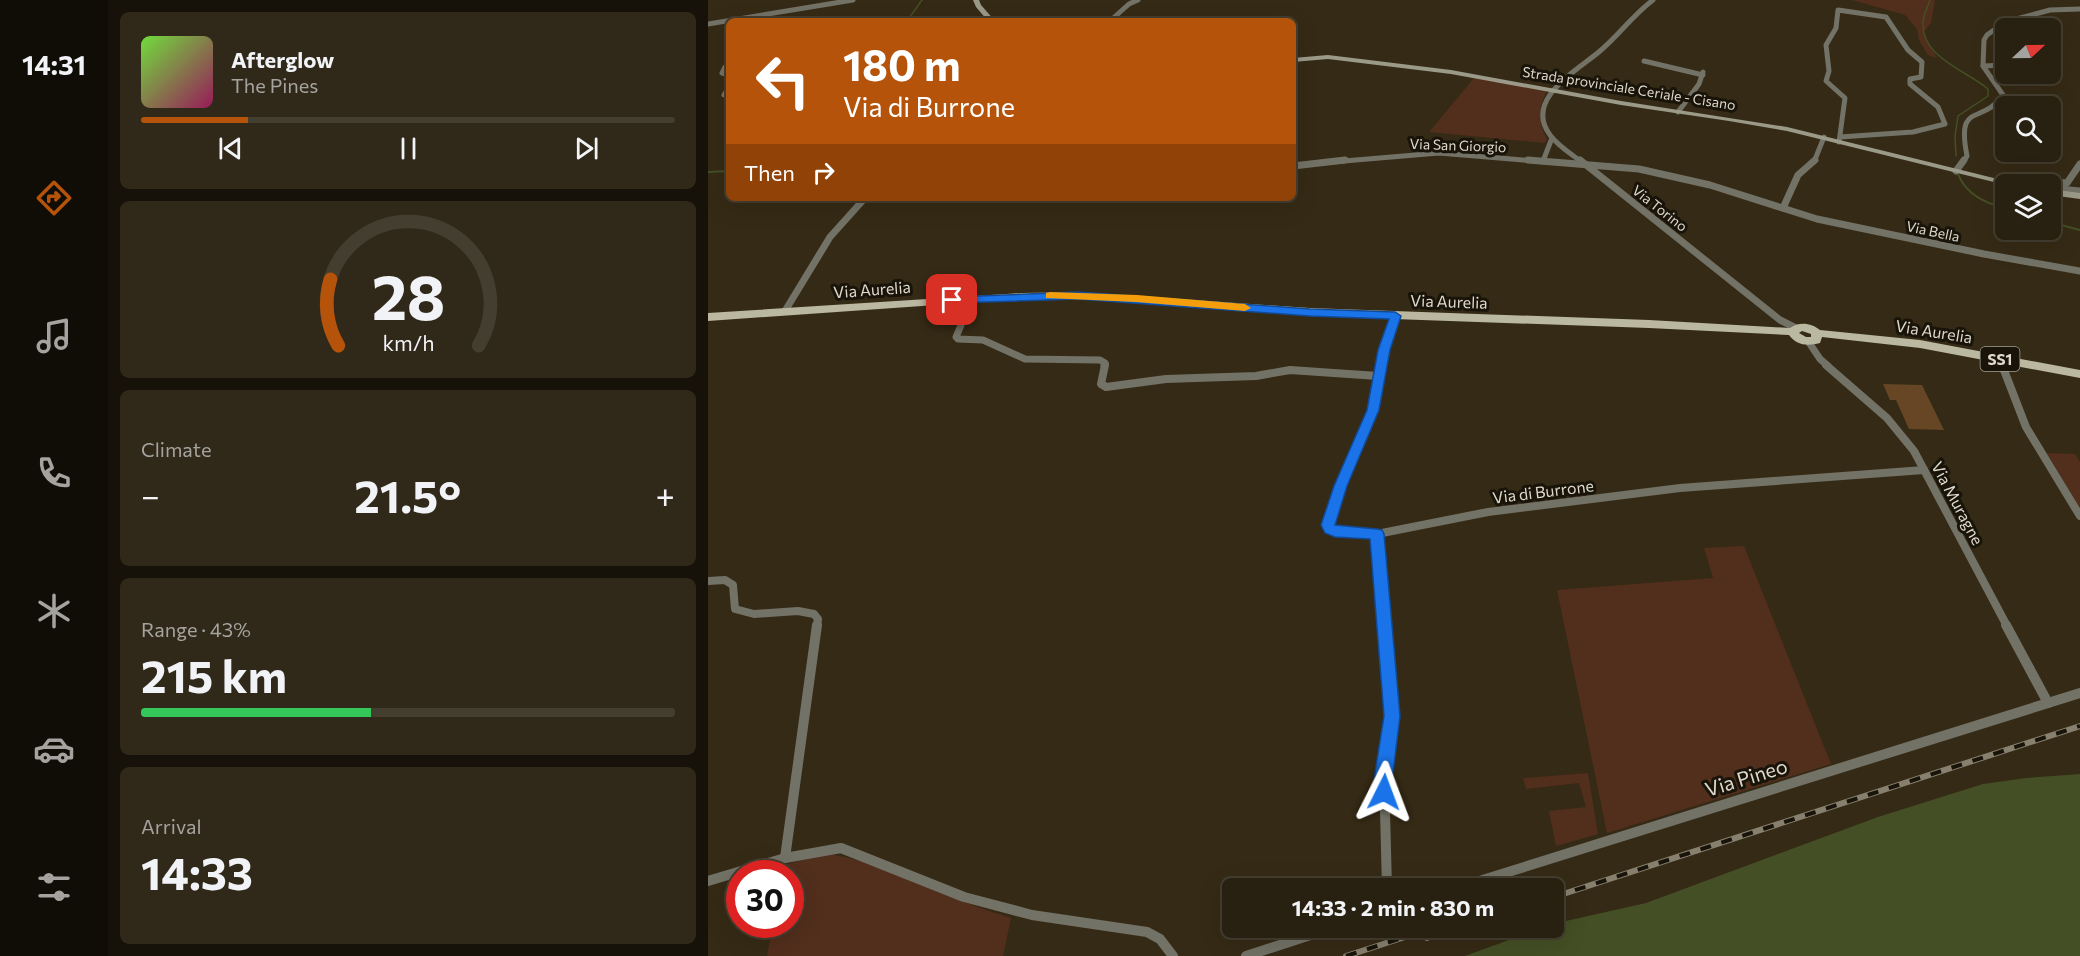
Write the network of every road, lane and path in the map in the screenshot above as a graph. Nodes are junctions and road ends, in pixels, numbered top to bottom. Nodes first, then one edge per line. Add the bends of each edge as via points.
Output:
1 (853, 0) edge
2 (976, 0) edge
3 (1138, 0) edge
4 (1653, 0) edge
5 (2080, 9) edge
6 (744, 18) edge
7 (989, 18) edge
8 (1113, 18) edge
9 (726, 21) edge
10 (708, 24) edge
11 (1296, 60) edge
12 (1644, 61) dead end
13 (1995, 65) edge
14 (1983, 66) junction
15 (725, 67) dead end
16 (726, 75) edge
17 (1552, 90) junction
18 (1678, 112) junction
19 (1824, 137) junction
20 (1552, 138) junction
21 (1839, 139) junction
22 (1544, 161) junction
23 (2080, 164) edge
24 (1296, 166) edge
25 (1587, 166) junction
26 (1956, 171) junction
27 (1995, 180) edge
28 (2061, 183) edge
29 (2061, 190) edge
30 (2080, 191) edge
31 (2061, 192) edge
32 (2080, 196) edge
33 (863, 201) edge
34 (1783, 208) junction
35 (2080, 271) edge
36 (972, 299) junction
37 (785, 311) junction
38 (1395, 316) junction
39 (708, 317) edge
40 (1795, 330) junction
41 (1813, 337) junction
42 (2000, 359) junction
43 (2080, 374) edge
44 (1378, 376) junction
45 (1102, 386) joint
46 (1924, 470) junction
47 (2080, 516) edge
48 (1377, 534) junction
49 (708, 581) edge
50 (2080, 693) edge
51 (2048, 704) junction
52 (785, 858) junction
53 (1387, 878) edge
54 (1489, 878) edge
55 (708, 881) edge
56 (1301, 938) edge
57 (1173, 956) edge
58 (1246, 956) edge

1 - 6 street
2 - 7 main road
3 - 8 street
4 - 17 street via 1605,47
5 - 14 street via 2050,10 2002,23 1984,40
9 - 10 street
11 - 17 main road, Strada provinciale Ceriale - Cisano via 1348,58
12 - 18 street via 1703,73 1702,83 1688,95
13 - 14 street
14 - 26 street via 2003,95 1998,103 1970,116 1965,124 1962,140 1966,156
15 - 16 street via 722,74
17 - 18 main road, Strada provinciale Ceriale - Cisano
17 - 20 street via 1542,122
18 - 19 main road, Strada provinciale Ceriale - Cisano
19 - 21 main road, Strada provinciale Ceriale - Cisano
19 - 34 street via 1818,156 1798,175
20 - 22 street
20 - 25 street, Via Torino
21 - 21 street via 1913,132 1945,124 1938,107 1910,84 1910,79 1921,77 1922,62 1883,16 1838,10 1836,28 1826,45 1826,81 1845,98
21 - 26 main road, Strada provinciale Ceriale - Cisano
22 - 24 street, Via San Giorgio via 1439,153
22 - 25 street, Via San Giorgio
23 - 28 street via 2067,183
25 - 34 street, Via Bella via 1663,173
25 - 40 street, Via Torino
26 - 27 main road, Strada provinciale Ceriale - Cisano
29 - 30 street
31 - 32 main road
33 - 37 street via 822,247
34 - 35 street, Via Bella via 1817,219
36 - 37 main road, Via Aurelia / SS1
36 - 38 main road, Via Aurelia / SS1 via 1078,295
36 - 45 street via 958,339 983,340 1025,359 1100,360 1105,363
37 - 39 main road, Via Aurelia / SS1
38 - 40 main road, Via Aurelia / SS1
38 - 44 street, Via di Burrone
40 - 41 main road, Via Aurelia / SS1 via 1797,337
41 - 42 main road, Via Aurelia / SS1 via 1920,344
41 - 46 street, Via Muragne via 1820,359 1899,431
42 - 43 main road, Via Aurelia / SS1
42 - 47 street via 2025,427
44 - 45 street via 1290,370 1256,376
44 - 48 street, Via di Burrone via 1373,410 1328,525 1335,532
46 - 48 street, Via di Burrone via 1680,488 1488,512
46 - 51 street, Via Muragne
48 - 53 street via 1392,716 1384,773
49 - 52 street via 725,580 733,585 735,609 750,614 808,611 818,619
50 - 51 street, Via Pineo
51 - 54 street, Via Pineo
52 - 55 street
52 - 57 street via 841,848 964,897 1032,915 1147,932 1160,939
56 - 58 street

